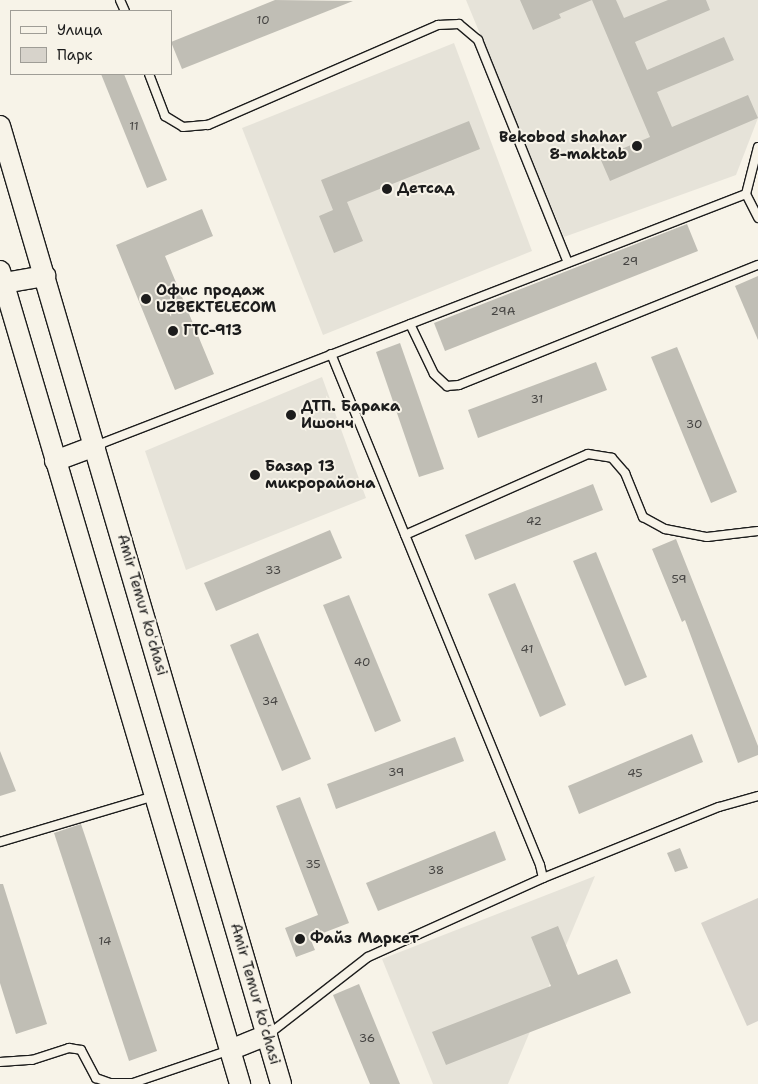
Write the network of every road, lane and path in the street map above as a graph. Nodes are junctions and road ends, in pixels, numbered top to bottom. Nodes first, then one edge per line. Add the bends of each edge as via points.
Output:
1 (149, 75) edge
2 (0, 126) edge
3 (758, 147) edge
4 (746, 194) junction
5 (758, 218) edge
6 (568, 263) junction
7 (758, 265) edge
8 (45, 276) junction
9 (2, 277) edge
10 (410, 324) junction
11 (331, 354) junction
12 (96, 446) junction
13 (55, 461) junction
14 (758, 531) edge
15 (405, 536) junction
16 (155, 796) junction
17 (758, 796) edge
18 (0, 842) edge
19 (543, 878) junction
20 (267, 1035) junction
21 (230, 1050) junction
22 (0, 1062) edge
23 (240, 1084) edge
24 (281, 1084) edge

1 - 6 lane via 165,116 183,126 208,125 438,24 459,24 478,40
2 - 8 street, Amir Temur koʻchasi
3 - 4 lane
4 - 5 lane
4 - 6 lane
6 - 10 lane
7 - 10 lane via 459,385 447,386 434,374
8 - 9 street
8 - 12 street, Amir Temur koʻchasi
9 - 13 street
10 - 11 lane
11 - 12 lane
11 - 15 lane
12 - 13 street
12 - 20 street, Amir Temur koʻchasi
13 - 16 street
14 - 15 lane via 707,538 665,529 643,517 625,473 612,458 588,454
15 - 19 lane
16 - 18 lane
16 - 21 street
17 - 19 lane via 719,807
19 - 20 lane via 368,957
20 - 21 street
20 - 24 street, Amir Temur koʻchasi
21 - 22 lane via 133,1083 110,1083 96,1078 81,1050 69,1048 32,1060
21 - 23 street

